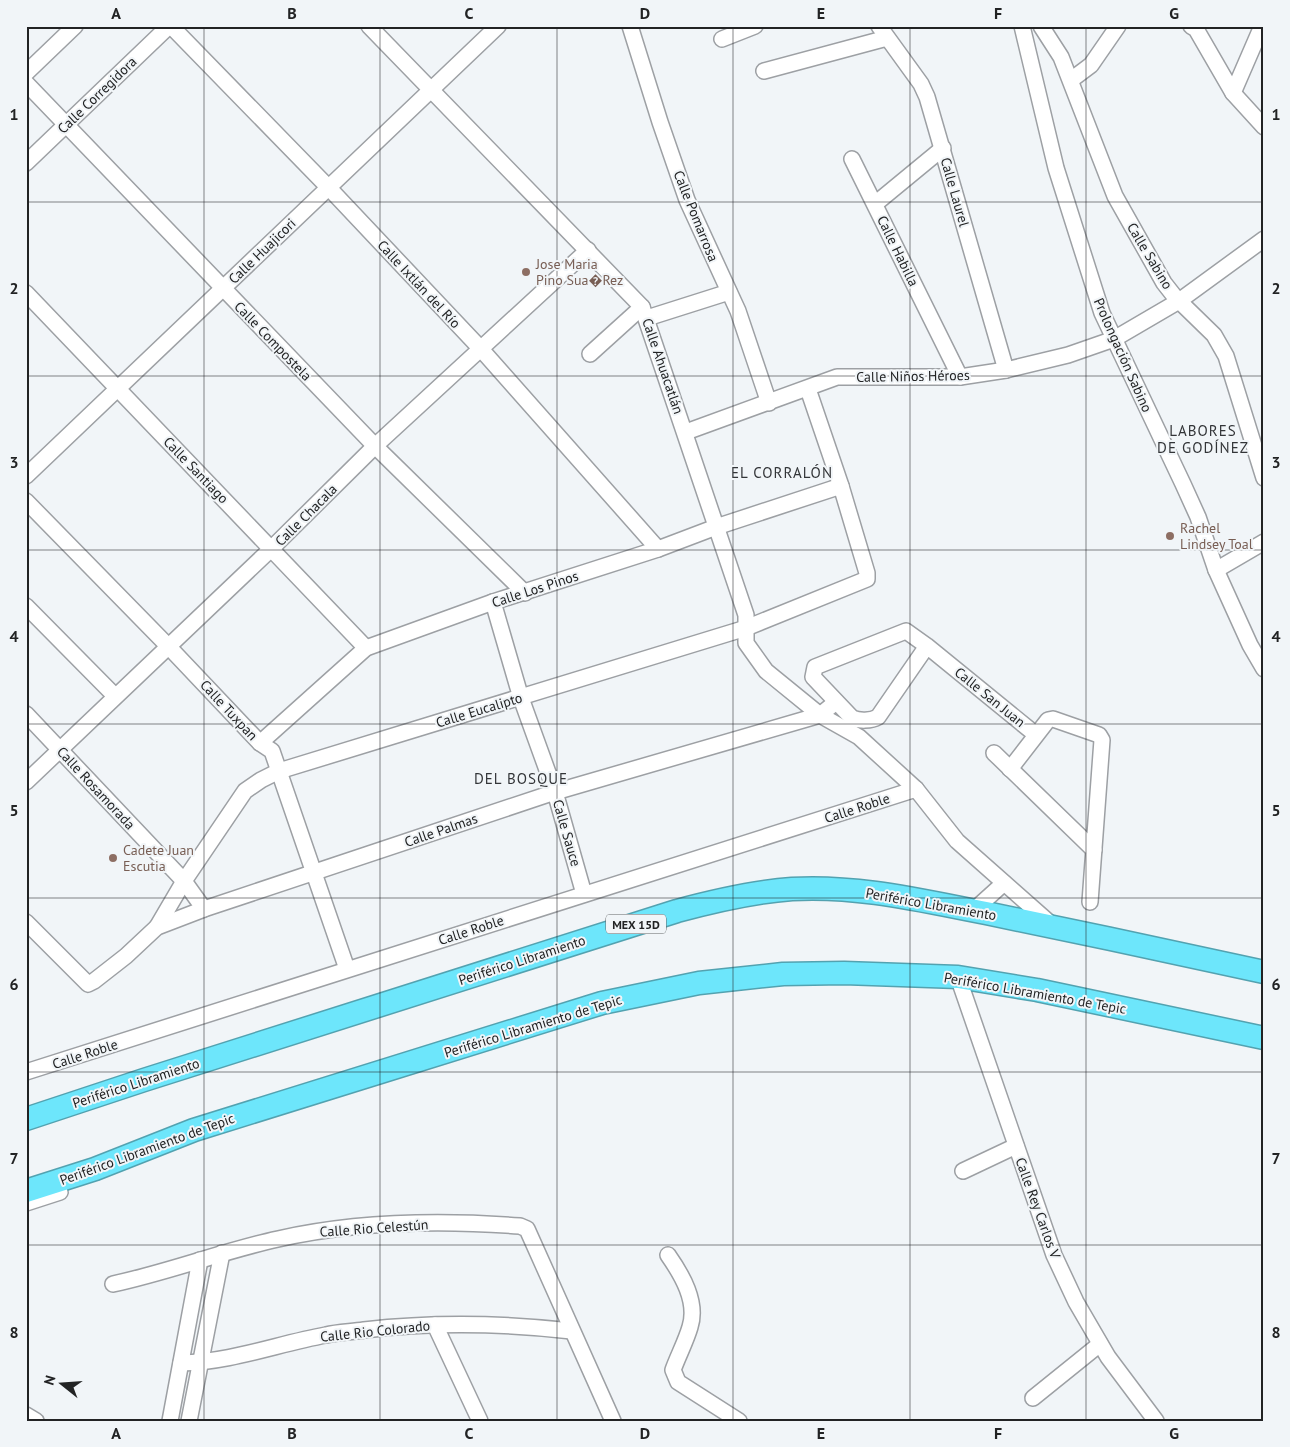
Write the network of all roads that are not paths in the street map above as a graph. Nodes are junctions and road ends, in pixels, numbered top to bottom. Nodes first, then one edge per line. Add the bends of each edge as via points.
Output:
1 (75, 26) edge
2 (170, 26) edge
3 (368, 26) edge
4 (498, 26) edge
5 (630, 26) edge
6 (755, 26) edge
7 (1022, 26) edge
8 (1041, 26) edge
9 (1118, 26) edge
10 (1191, 26) edge
11 (1262, 26) edge
12 (883, 32) edge
13 (722, 39) dead end
14 (764, 71) dead end
15 (26, 73) edge
16 (1071, 80) junction
17 (26, 83) edge
18 (431, 90) junction
19 (1233, 92) junction
20 (66, 125) junction
21 (1264, 127) edge
22 (943, 148) junction
23 (852, 159) dead end
24 (26, 163) edge
25 (329, 188) junction
26 (875, 204) junction
27 (1264, 239) edge
28 (588, 250) junction
29 (223, 289) junction
30 (729, 292) junction
31 (26, 293) edge
32 (1179, 301) junction
33 (645, 313) junction
34 (1114, 338) junction
35 (480, 348) junction
36 (590, 354) dead end
37 (1006, 370) junction
38 (960, 377) junction
39 (808, 388) junction
40 (118, 389) junction
41 (769, 403) junction
42 (686, 432) junction
43 (376, 446) junction
44 (26, 476) edge
45 (1264, 478) edge
46 (841, 486) junction
47 (26, 501) edge
48 (716, 527) junction
49 (1264, 542) edge
50 (271, 549) junction
51 (658, 549) junction
52 (1216, 570) junction
53 (525, 593) junction
54 (493, 602) junction
55 (26, 606) edge
56 (746, 628) junction
57 (168, 646) junction
58 (927, 646) junction
59 (366, 648) junction
60 (1264, 668) edge
61 (116, 696) junction
62 (520, 698) junction
63 (836, 702) junction
64 (26, 714) edge
65 (820, 715) junction
66 (1036, 734) junction
67 (260, 743) junction
68 (60, 750) junction
69 (994, 753) dead end
70 (1010, 769) junction
71 (279, 771) junction
72 (26, 782) edge
73 (916, 789) junction
74 (555, 792) junction
75 (1094, 850) junction
76 (314, 873) junction
77 (184, 881) junction
78 (1004, 883) junction
79 (584, 894) junction
80 (1090, 902) dead end
81 (204, 909) junction
82 (972, 910) junction
83 (26, 922) edge
84 (1053, 926) junction
85 (157, 927) junction
86 (347, 969) junction
87 (1264, 972) edge
88 (958, 977) junction
89 (1264, 1038) edge
90 (26, 1072) edge
91 (26, 1119) edge
92 (1016, 1146) junction
93 (95, 1170) junction
94 (963, 1171) dead end
95 (26, 1191) edge
96 (26, 1203) edge
97 (222, 1253) junction
98 (668, 1256) dead end
99 (200, 1260) junction
100 (113, 1284) dead end
101 (435, 1325) junction
102 (572, 1331) junction
103 (1100, 1344) junction
104 (181, 1363) junction
105 (200, 1363) junction
106 (1032, 1398) dead end
107 (26, 1415) edge
108 (36, 1421) edge
109 (170, 1421) edge
110 (189, 1421) edge
111 (480, 1421) edge
112 (613, 1421) edge
113 (739, 1421) edge
114 (1156, 1421) edge

1 - 15 street
2 - 20 street, Calle Corregidora
2 - 25 street, Calle Ixtlán del Río
3 - 18 street, Calle Ahuacatlán
4 - 18 street, Calle Huajicori
5 - 30 street, Calle Pomarrosa via 687,200
6 - 13 street
7 - 34 street, Prolongación Sabino via 1056,168 1102,313
8 - 16 street, Calle Sabino via 1062,57
9 - 16 street via 1091,65
10 - 19 street via 1196,29
11 - 19 street
12 - 14 street
12 - 22 street, Calle Laurel via 921,84
16 - 32 street, Calle Sabino via 1114,196 1164,283
17 - 20 street, Calle Compostela
18 - 25 street, Calle Huajicori
18 - 28 street, Calle Ahuacatlán
19 - 21 street
20 - 24 street, Calle Corregidora
20 - 29 street, Calle Compostela
22 - 26 street, Calle Habilla
22 - 37 street, Calle Laurel
23 - 26 street
25 - 29 street, Calle Huajicori
25 - 35 street, Calle Ixtlán del Río
26 - 38 street, Calle Habilla
27 - 32 street, Calle Niños Héroes
28 - 33 street, Calle Ahuacatlán
28 - 35 street, Calle Chacala
29 - 40 street, Calle Huajicori
29 - 43 street, Calle Compostela
30 - 33 street
30 - 41 street, Calle Pomarrosa
31 - 40 street, Calle Santiago
32 - 34 street, Calle Niños Héroes
32 - 45 street, Calle Sabino via 1214,335 1226,356
33 - 36 street
33 - 42 street, Calle Ahuacatlán
34 - 37 street, Calle Niños Héroes via 1068,356
34 - 52 street, Prolongación Sabino via 1198,517
35 - 43 street, Calle Chacala
35 - 51 street, Calle Ixtlán del Río
37 - 38 street, Calle Niños Héroes
38 - 39 street, Calle Niños Héroes via 837,377
39 - 41 street, Calle Niños Héroes
39 - 46 street
40 - 44 street, Calle Huajicori
40 - 50 street, Calle Santiago
41 - 42 street, Calle Niños Héroes
42 - 48 street, Calle Ahuacatlán
43 - 50 street, Calle Chacala
43 - 53 street, Calle Compostela
46 - 48 street, Calle Los Pinos
46 - 56 street, Calle Eucalipto via 868,573 867,579
47 - 57 street, Calle Tuxpan
48 - 51 street, Calle Los Pinos
48 - 56 street, Calle Ahuacatlán via 746,615
49 - 52 street
50 - 57 street, Calle Chacala
50 - 59 street, Calle Santiago
51 - 53 street, Calle Los Pinos
52 - 60 street, Prolongación Sabino
53 - 54 street, Calle Los Pinos
54 - 59 street, Calle Los Pinos
54 - 62 street, Calle Sauce
55 - 61 street
56 - 62 street, Calle Eucalipto
56 - 65 street, Calle Ahuacatlán via 746,643 766,671
57 - 61 street, Calle Chacala
57 - 67 street, Calle Tuxpan
58 - 63 street via 878,717 856,720
58 - 63 street, Calle San Juan via 906,630 815,667 813,677
58 - 66 street, Calle San Juan
59 - 67 street, Calle Los Pinos
61 - 68 street, Calle Chacala
62 - 71 street, Calle Eucalipto
62 - 74 street, Calle Sauce
63 - 65 street
64 - 68 street, Calle Rosamorada
65 - 73 street, Calle Ahuacatlán via 859,736
65 - 74 street, Calle Palmas
66 - 70 street
66 - 75 street, Calle San Juan via 1048,720 1053,719 1099,735 1102,740
67 - 71 street, Calle Tuxpan via 272,750
68 - 72 street, Calle Chacala
68 - 77 street, Calle Rosamorada
69 - 70 street
70 - 75 street
71 - 76 street, Calle Tuxpan
71 - 77 street, Calle Eucalipto via 245,791
73 - 78 street, Calle Ahuacatlán via 957,841
73 - 79 street, Calle Roble
74 - 76 street, Calle Palmas
74 - 79 street, Calle Sauce
75 - 80 street, Calle San Juan
76 - 81 street, Calle Palmas
76 - 86 street, Calle Tuxpan
77 - 81 street, Calle Rosamorada
77 - 85 street, Calle Eucalipto
78 - 82 street
78 - 84 street, Calle Ahuacatlán
79 - 86 street, Calle Roble
81 - 85 street, Calle Palmas
82 - 84 highway, Periférico Libramiento / MEX 15D
82 - 91 highway, Periférico Libramiento / MEX 15D via 884,895 823,889 791,889 723,899 667,914
83 - 85 street, Calle Palmas via 88,984 126,956
84 - 87 highway, Periférico Libramiento / MEX 15D
86 - 90 street, Calle Roble
88 - 89 highway, Periférico Libramiento de Tepic via 1037,990
88 - 92 street, Calle Rey Carlos V
88 - 93 highway, Periférico Libramiento de Tepic via 783,974 699,983 602,1003 194,1130
92 - 94 street
92 - 103 street, Calle Rey Carlos V via 1054,1255
93 - 95 highway, Periférico Libramiento de Tepic
93 - 96 street via 74,1187
97 - 99 street, Calle Rio Celestún
97 - 102 street, Calle Rio Celestún via 279,1238 343,1228 473,1223 520,1226 527,1230
97 - 105 street
98 - 113 street via 692,1299 691,1325 673,1370 678,1382
99 - 100 street, Calle Rio Celestún
99 - 104 street
101 - 102 street, Calle Rio Colorado via 524,1326
101 - 105 street, Calle Rio Colorado via 327,1335
101 - 111 street
102 - 112 street
103 - 106 street
103 - 114 street, Calle Rey Carlos V
104 - 105 street, Calle Rio Colorado
104 - 109 street
105 - 110 street
107 - 108 street

